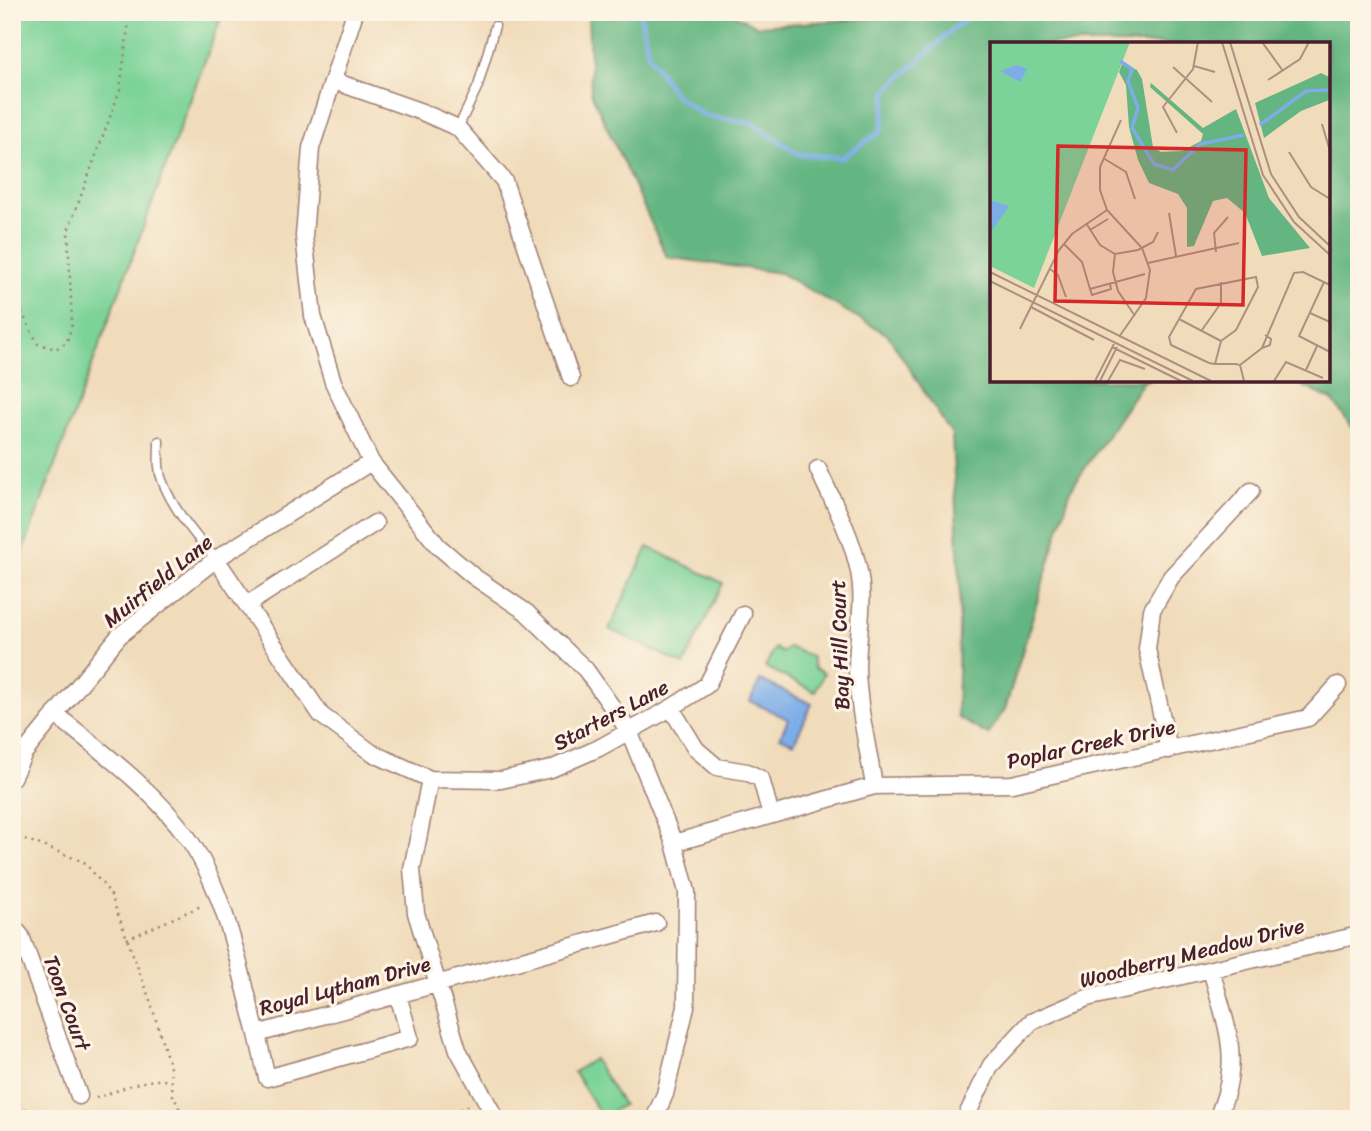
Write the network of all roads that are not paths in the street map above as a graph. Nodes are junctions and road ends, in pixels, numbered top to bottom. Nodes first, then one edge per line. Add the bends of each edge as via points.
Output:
1 (355, 12) edge
2 (495, 26) dead end
3 (334, 80) junction
4 (458, 128) junction
5 (571, 378) dead end
6 (159, 441) dead end
7 (371, 461) junction
8 (818, 469) dead end
9 (1251, 491) dead end
10 (375, 523) dead end
11 (216, 559) junction
12 (248, 604) junction
13 (743, 614) dead end
14 (1338, 685) dead end
15 (671, 708) junction
16 (55, 714) junction
17 (629, 731) junction
18 (1169, 750) junction
19 (12, 778) edge
20 (430, 779) junction
21 (874, 786) junction
22 (771, 815) junction
23 (674, 843) junction
24 (656, 923) dead end
25 (12, 925) edge
26 (1359, 935) edge
27 (1211, 969) junction
28 (438, 984) junction
29 (398, 995) junction
30 (257, 1034) junction
31 (86, 1098) road end
32 (496, 1119) edge
33 (654, 1119) edge
34 (965, 1119) edge
35 (1217, 1119) edge

1 - 3 street
2 - 4 lane via 478,86
3 - 4 street
3 - 7 street via 311,148 304,236 313,316 333,382
4 - 5 street via 503,181
6 - 11 lane via 161,480
7 - 11 street, Muirfield Lane
7 - 17 street via 438,546 526,612 586,670
8 - 21 street, Bay Hill Court via 858,564 863,598 857,668
9 - 18 street via 1171,577 1152,610 1147,649
10 - 12 street
11 - 12 street, Starters Lane
11 - 16 street, Muirfield Lane via 118,636
12 - 20 street, Starters Lane via 321,715 372,753
13 - 15 street, Starters Lane via 707,685
14 - 18 street, Poplar Creek Drive via 1308,718
15 - 17 street, Starters Lane
15 - 22 street via 696,749 717,767 761,779
16 - 19 street, Muirfield Lane via 24,753
16 - 30 street, Royal Lytham Drive via 155,799 189,840 217,898
17 - 20 street, Starters Lane via 551,769 501,779
17 - 23 street
18 - 21 street, Poplar Creek Drive via 1012,784
20 - 28 street via 412,869 416,913
21 - 22 street, Poplar Creek Drive
22 - 23 street, Poplar Creek Drive
23 - 33 street via 687,892 686,1007 665,1094
24 - 28 street, Royal Lytham Drive
25 - 31 street, Toon Court
26 - 27 street, Woodberry Meadow Drive
27 - 34 street, Woodberry Meadow Drive via 1087,998 1031,1022 991,1065
27 - 35 street via 1230,1045 1231,1069
28 - 29 street, Royal Lytham Drive
28 - 32 street via 458,1050
29 - 30 street, Royal Lytham Drive
29 - 30 street via 410,1038 267,1078

